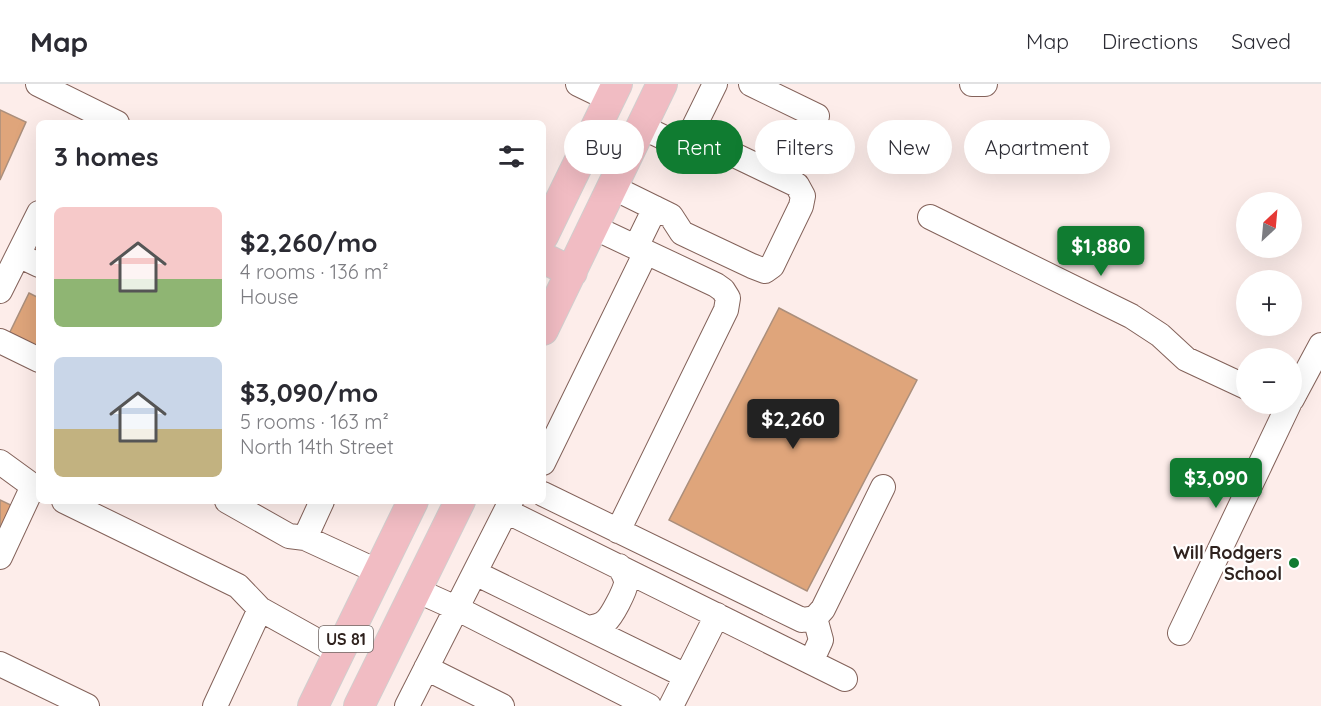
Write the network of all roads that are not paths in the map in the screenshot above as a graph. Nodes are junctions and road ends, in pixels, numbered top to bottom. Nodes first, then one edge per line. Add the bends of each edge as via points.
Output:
1 (38, 84) edge
2 (578, 84) edge
3 (662, 84) edge
4 (715, 84) edge
5 (751, 84) edge
6 (972, 84) edge
7 (985, 84) edge
8 (613, 92) edge
9 (817, 116) dead end
10 (88, 117) edge
11 (697, 120) edge
12 (644, 123) edge
13 (743, 159) edge
14 (618, 174) edge
15 (612, 187) junction
16 (655, 208) junction
17 (930, 216) dead end
18 (36, 227) edge
19 (593, 227) junction
20 (546, 230) edge
21 (641, 249) junction
22 (546, 259) edge
23 (29, 260) edge
24 (572, 272) junction
25 (0, 291) edge
26 (546, 324) edge
27 (0, 341) edge
28 (1321, 345) edge
29 (36, 359) edge
30 (1302, 378) edge
31 (1236, 382) edge
32 (1283, 414) edge
33 (546, 456) edge
34 (0, 462) edge
35 (883, 487) dead end
36 (36, 488) edge
37 (546, 495) edge
38 (70, 504) edge
39 (232, 504) edge
40 (321, 504) edge
41 (412, 504) edge
42 (459, 504) edge
43 (509, 506) edge
44 (618, 531) junction
45 (305, 538) junction
46 (0, 557) edge
47 (619, 566) junction
48 (379, 572) junction
49 (475, 573) junction
50 (644, 579) junction
51 (416, 590) junction
52 (456, 608) junction
53 (260, 609) junction
54 (717, 615) junction
55 (815, 618) junction
56 (588, 628) junction
57 (1180, 633) dead end
58 (614, 640) junction
59 (339, 653) junction
60 (810, 662) junction
61 (0, 664) edge
62 (426, 668) junction
63 (686, 676) junction
64 (845, 679) dead end
65 (87, 706) edge
66 (215, 706) edge
67 (313, 706) edge
68 (359, 706) edge
69 (407, 706) edge
70 (502, 706) edge
71 (649, 706) edge
72 (671, 706) edge

1 - 10 street
2 - 8 street
3 - 12 main road
4 - 11 street
5 - 9 street
6 - 7 street
8 - 20 main road
13 - 16 street via 797,185 803,196 772,266 765,271 682,233 671,216
14 - 15 main road
15 - 16 street
15 - 19 main road
16 - 21 street
17 - 31 street via 1131,316 1185,358
18 - 23 street
19 - 21 street
19 - 24 main road
21 - 33 street
21 - 44 street via 716,285 728,298 726,310
22 - 24 main road
23 - 25 street
24 - 26 main road
27 - 29 street
28 - 30 street
32 - 57 street
34 - 36 street
35 - 55 street
36 - 46 street
37 - 44 street
38 - 53 street via 238,586
39 - 45 street via 289,536
40 - 45 street
41 - 48 main road, US 81
42 - 51 main road, US 81
43 - 47 street
43 - 49 street
44 - 55 street via 802,620
45 - 48 street
47 - 50 street
47 - 56 street via 626,584 621,595 606,621
48 - 51 main road
48 - 59 main road, US 81
49 - 52 street
49 - 56 street
50 - 54 street
50 - 58 street
51 - 52 street
51 - 68 main road, US 81
52 - 62 street
52 - 71 street
53 - 59 street
53 - 66 street
54 - 60 street
54 - 63 street
55 - 60 street via 821,640
56 - 58 street
58 - 63 street
59 - 67 main road, US 81
60 - 64 street
61 - 65 street
62 - 69 street
62 - 70 street
63 - 72 street

